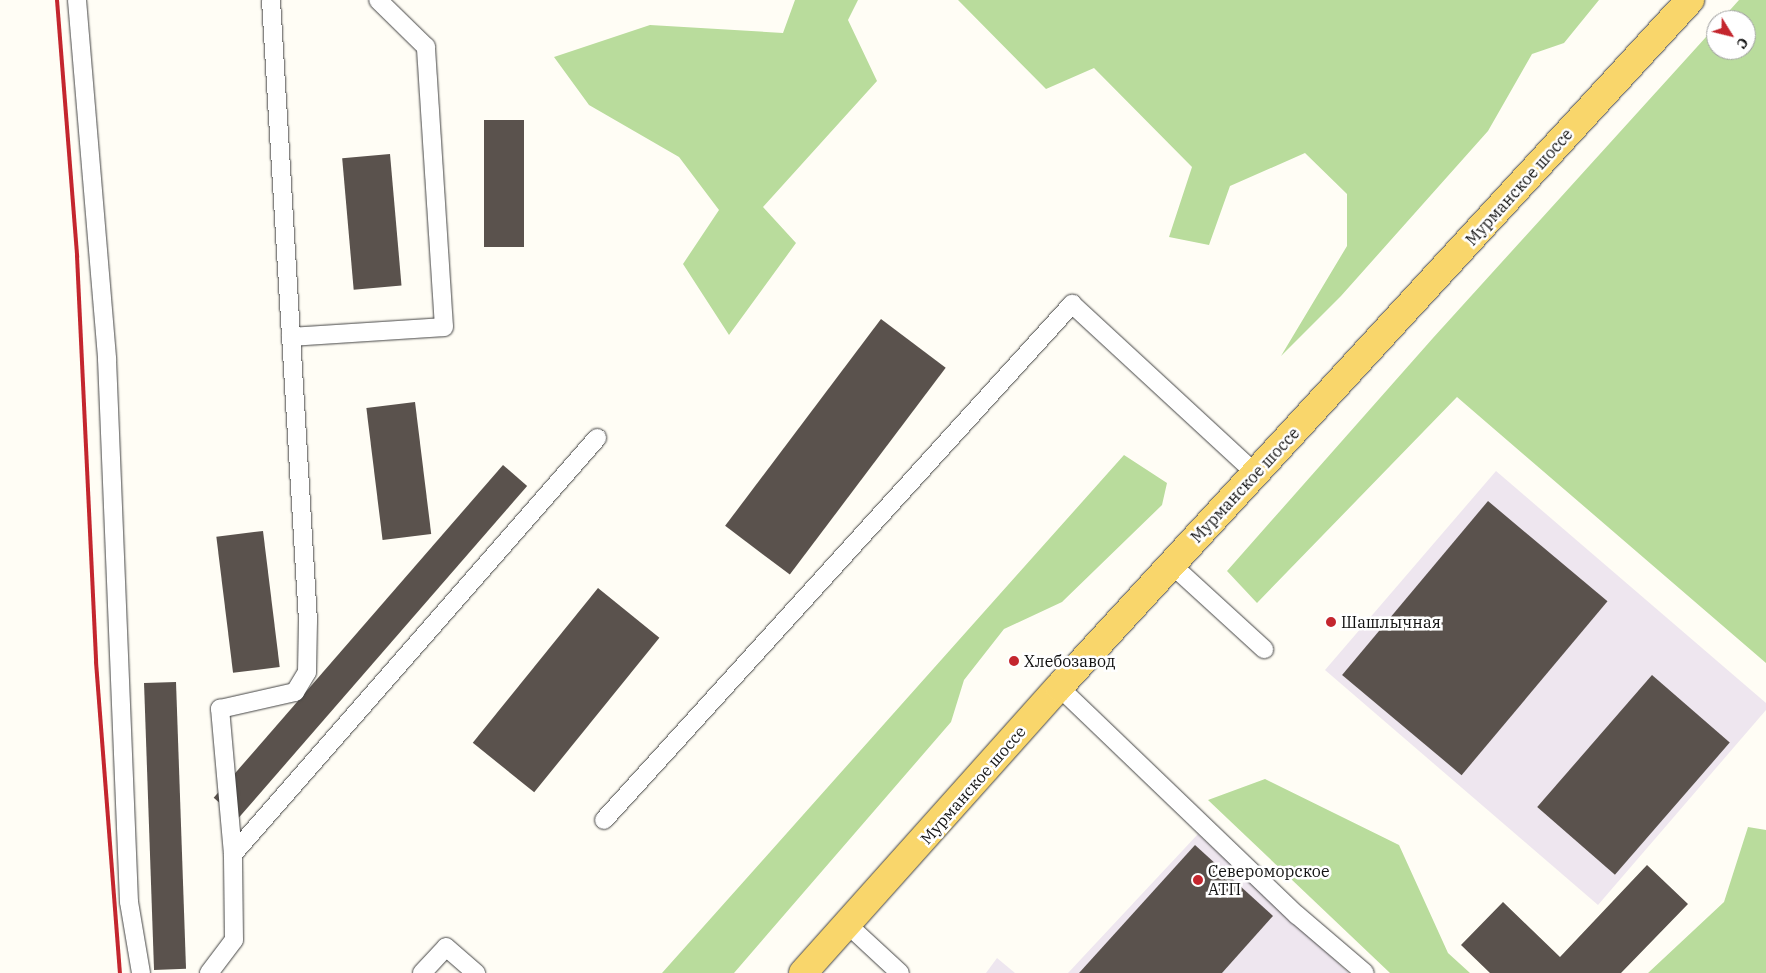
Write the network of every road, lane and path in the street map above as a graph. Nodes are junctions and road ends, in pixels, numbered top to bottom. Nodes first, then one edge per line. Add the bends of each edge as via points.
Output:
1 (76, 0) edge
2 (271, 0) edge
3 (378, 0) edge
4 (1690, 0) edge
5 (291, 337) junction
6 (597, 438) dead end
7 (1256, 474) junction
8 (1172, 565) junction
9 (1264, 649) dead end
10 (1059, 687) junction
11 (604, 820) dead end
12 (233, 854) junction
13 (847, 924) junction
14 (141, 973) edge
15 (209, 973) edge
16 (422, 973) edge
17 (476, 973) edge
18 (803, 973) edge
19 (900, 973) edge
20 (1365, 973) edge

1 - 14 lane via 107,359 129,902
2 - 5 lane
3 - 5 lane via 426,47 444,327
4 - 7 main road, Мурманское шоссе
5 - 12 lane via 308,621 307,672 295,692 220,709
6 - 12 lane
7 - 8 main road, Мурманское шоссе
7 - 11 lane via 1072,304
8 - 9 lane
8 - 10 main road, Мурманское шоссе
10 - 13 main road, Мурманское шоссе
10 - 20 lane via 1297,915
12 - 15 lane via 234,940
13 - 18 main road, Мурманское шоссе
13 - 19 lane
16 - 17 lane via 446,947

